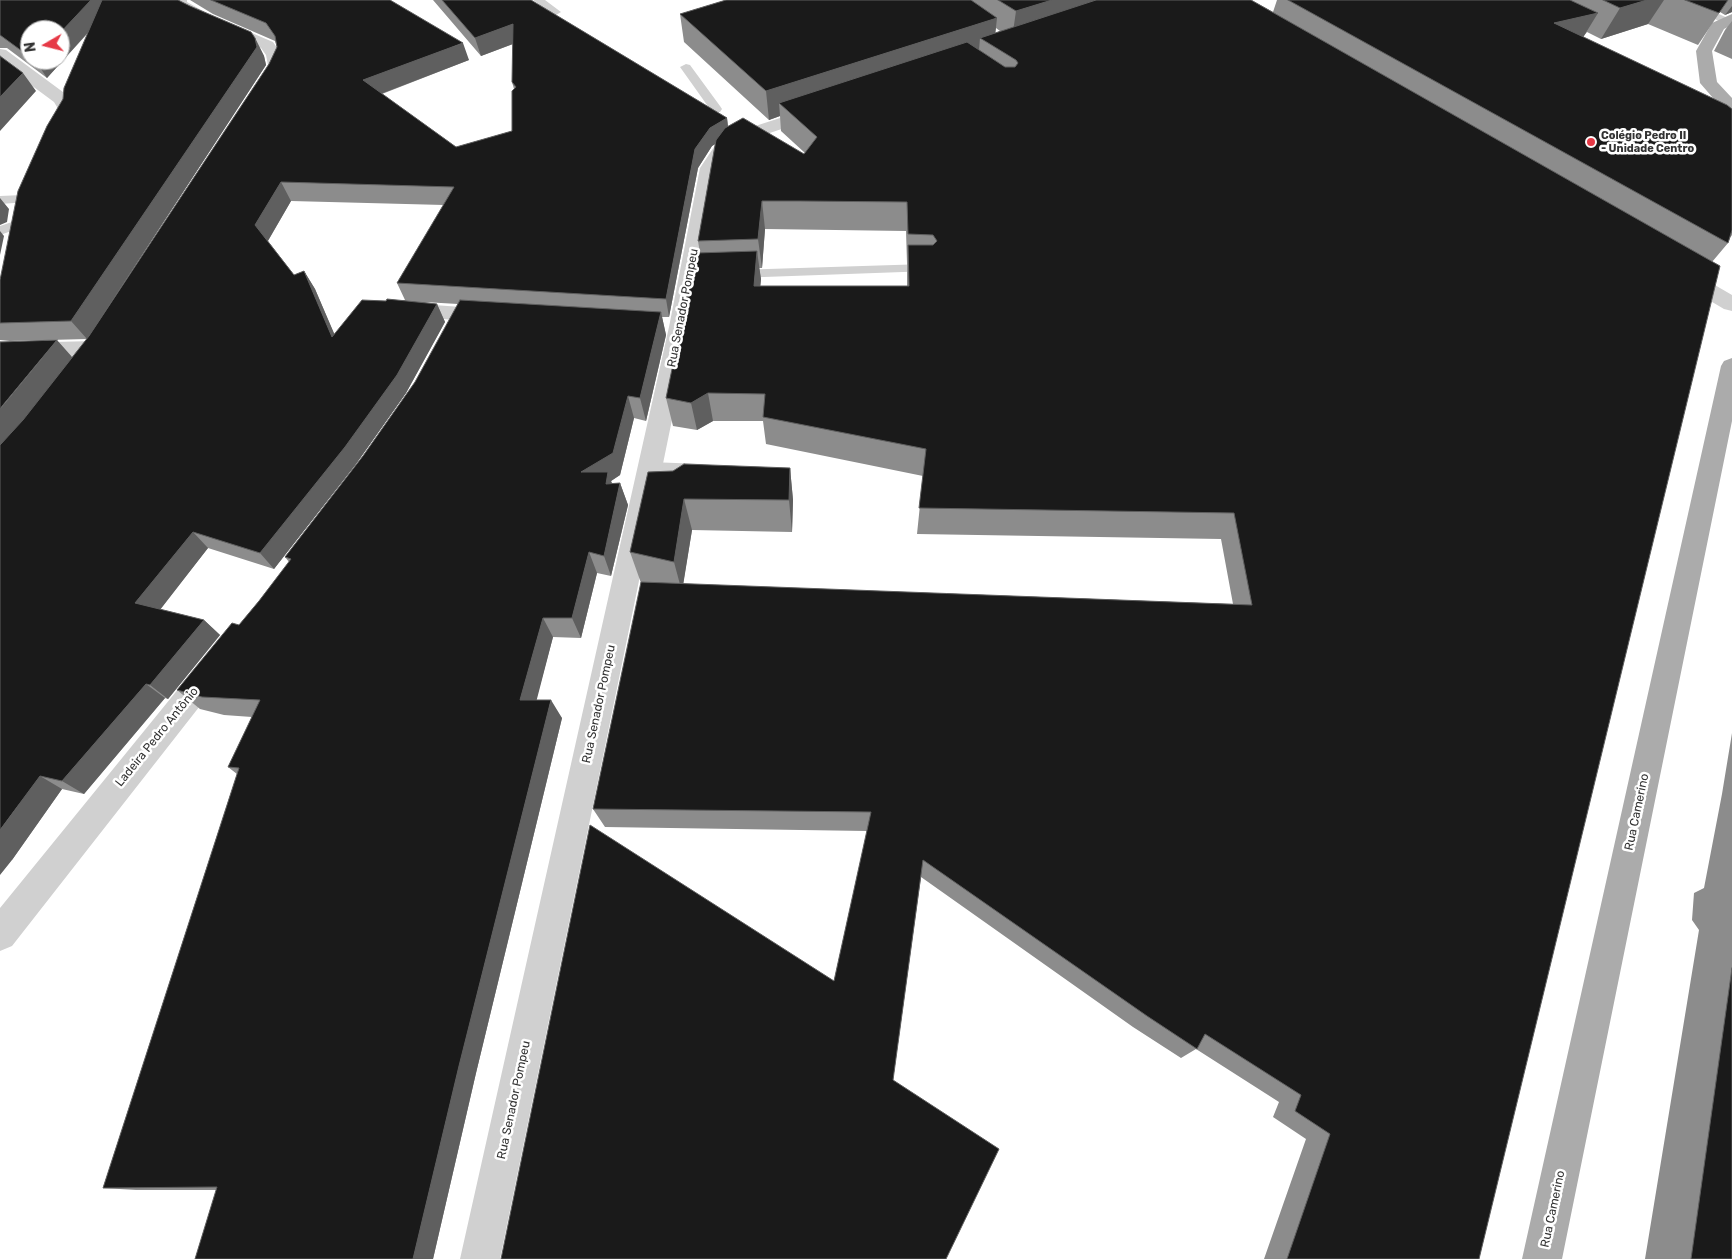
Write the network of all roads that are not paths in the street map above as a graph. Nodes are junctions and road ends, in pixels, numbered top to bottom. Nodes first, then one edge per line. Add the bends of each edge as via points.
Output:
1 (179, 0) edge
2 (538, 0) edge
3 (1697, 7) edge
4 (556, 12) dead end
5 (1730, 22) edge
6 (0, 54) edge
7 (686, 67) dead end
8 (1697, 93) edge
9 (252, 105) edge
10 (833, 106) edge
11 (716, 109) edge
12 (1732, 110) edge
13 (48, 146) edge
14 (27, 192) joint
15 (0, 200) edge
16 (11, 232) edge
17 (1664, 264) edge
18 (926, 268) edge
19 (726, 275) edge
20 (1732, 304) edge
21 (405, 310) edge
22 (462, 314) junction
23 (512, 317) edge
24 (449, 339) edge
25 (0, 348) edge
26 (1732, 366) edge
27 (78, 370) edge
28 (650, 468) junction
29 (713, 470) edge
30 (224, 654) edge
31 (0, 934) edge
32 (480, 1259) edge
33 (1542, 1259) edge

1 - 9 street via 180,4 206,19 267,45 274,55 276,65
2 - 4 lane
3 - 5 lane
5 - 12 main road via 1718,26 1704,51 1709,83
6 - 13 street via 61,99 66,107
7 - 11 lane
8 - 12 street
10 - 28 street, Rua Senador Pompeu via 732,140 709,168 698,276 670,327
14 - 15 lane
14 - 16 street
17 - 20 street
18 - 19 lane
21 - 22 street
22 - 23 street
22 - 24 street
25 - 27 street via 8,351 101,340
26 - 33 main road, Rua Camerino
28 - 29 lane
28 - 32 street, Rua Senador Pompeu
30 - 31 street, Ladeira Pedro Antônio

